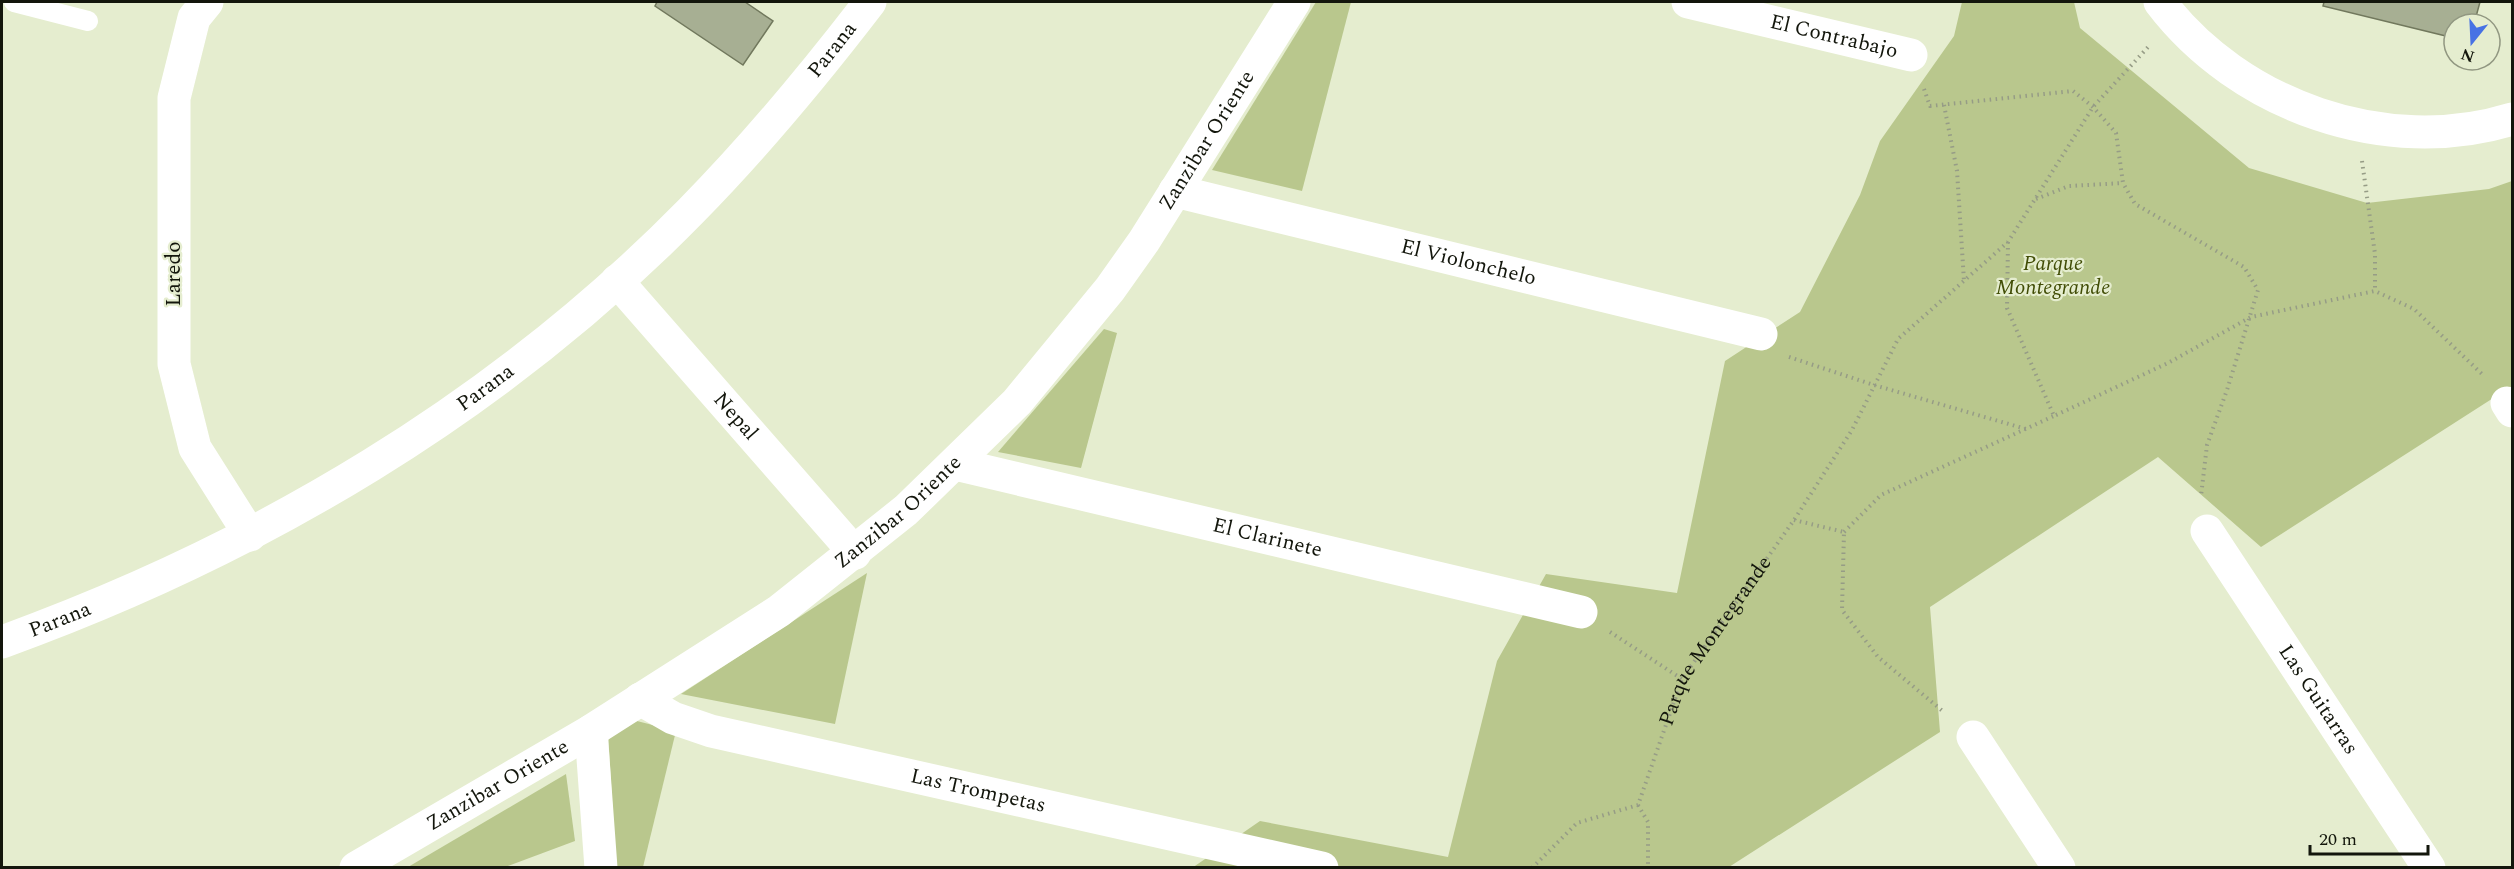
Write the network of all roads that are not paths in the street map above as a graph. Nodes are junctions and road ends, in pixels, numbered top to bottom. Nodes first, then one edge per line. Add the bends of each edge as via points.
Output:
1 (14, 2) edge
2 (207, 2) edge
3 (870, 2) edge
4 (1294, 2) edge
5 (1688, 2) edge
6 (2167, 11) edge
7 (88, 21) dead end
8 (1911, 55) road end
9 (2512, 119) edge
10 (1175, 191) junction
11 (617, 281) junction
12 (1761, 334) road end
13 (955, 464) junction
14 (2207, 531) road end
15 (250, 535) junction
16 (855, 553) junction
17 (1581, 612) road end
18 (2, 642) edge
19 (640, 699) junction
20 (591, 731) junction
21 (1973, 737) road end
22 (356, 867) edge
23 (602, 867) edge
24 (1322, 867) edge
25 (2059, 867) edge
26 (2429, 867) edge

1 - 7 lane
2 - 15 street, Laredo via 194,18 174,98 174,364 195,448
3 - 11 street, Parana via 759,140
4 - 10 street, Zanzibar Oriente
5 - 8 street, El Contrabajo
6 - 9 street via 2205,50 2248,81 2316,114 2405,131 2452,130
10 - 12 street, El Violonchelo
10 - 13 street, Zanzibar Oriente via 1144,241 1074,336 1017,402
11 - 15 street, Parana via 549,339 405,444
11 - 16 street, Nepal
13 - 16 street, Zanzibar Oriente
13 - 17 street, El Clarinete
14 - 26 street, Las Guitarras
15 - 18 street, Parana via 131,591
16 - 19 street, Zanzibar Oriente via 779,611
19 - 20 street, Zanzibar Oriente
19 - 24 street, Las Trompetas via 673,718 711,731
20 - 22 street, Zanzibar Oriente
20 - 23 street
21 - 25 street

